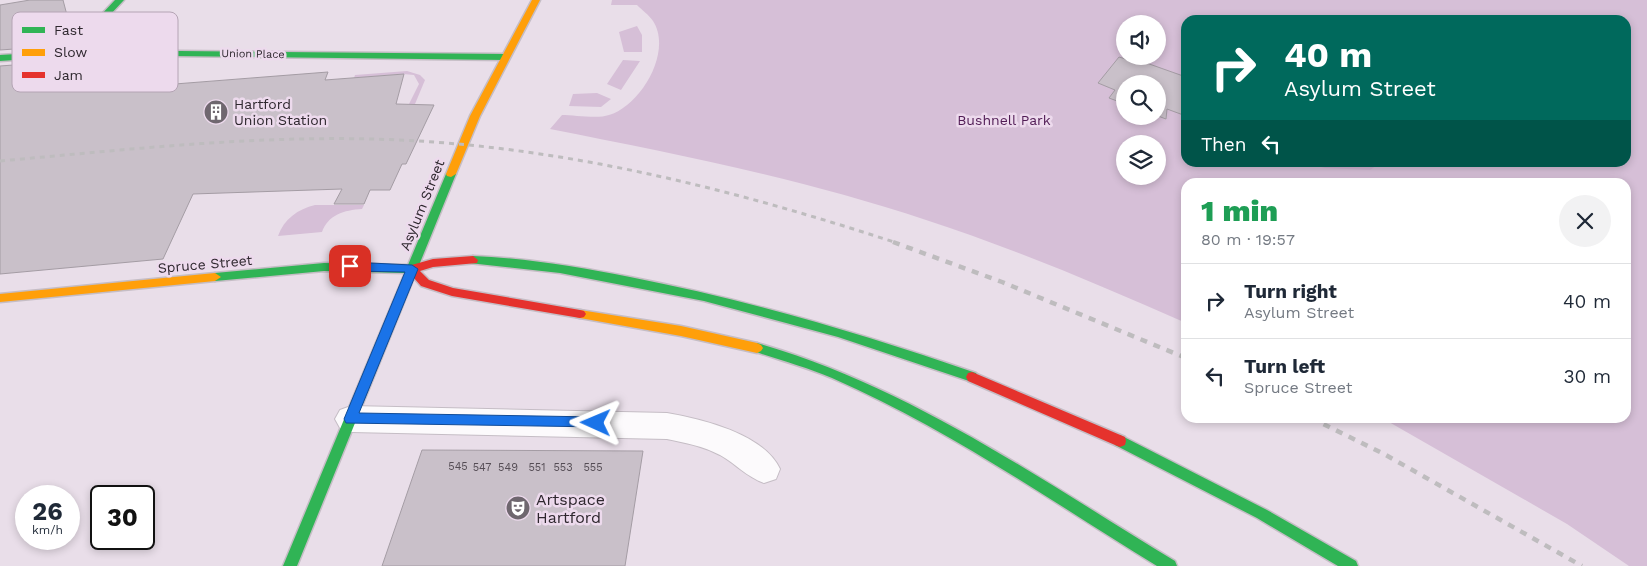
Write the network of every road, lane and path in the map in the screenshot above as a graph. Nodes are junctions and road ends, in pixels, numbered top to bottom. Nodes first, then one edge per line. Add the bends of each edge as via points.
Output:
1 (120, 0) edge
2 (536, 0) edge
3 (109, 12) edge
4 (178, 54) edge
5 (505, 57) junction
6 (412, 269) junction
7 (0, 298) edge
8 (351, 419) junction
9 (764, 469) dead end
10 (290, 566) edge
11 (1170, 566) edge
12 (1352, 566) edge

1 - 3 main road
2 - 5 main road, Asylum Street
4 - 5 main road, Union Place
5 - 6 main road, Asylum Street via 475,116
6 - 7 main road, Spruce Street via 324,267
6 - 8 main road, Asylum Street
6 - 11 main road via 426,283 452,292 704,336 782,355 832,372 884,396 968,443
6 - 12 main road, Spruce Street via 461,259 566,271 708,297 827,328 947,368 1043,406 1144,452
8 - 9 street via 666,426 702,432 733,446
8 - 10 main road, Asylum Street

